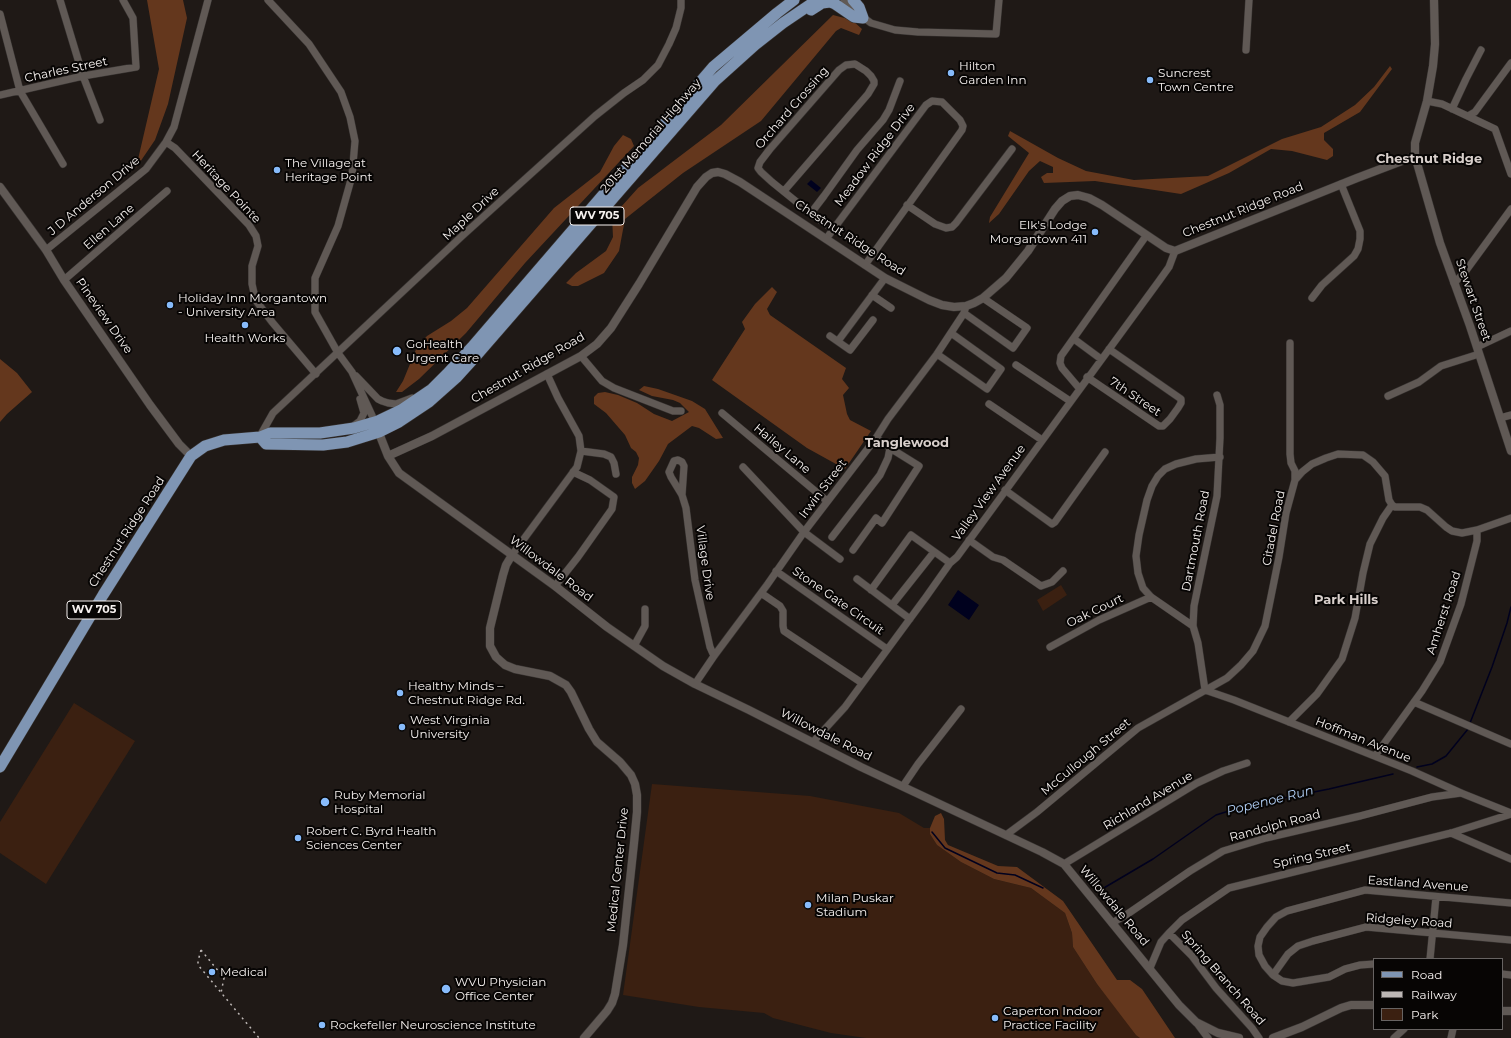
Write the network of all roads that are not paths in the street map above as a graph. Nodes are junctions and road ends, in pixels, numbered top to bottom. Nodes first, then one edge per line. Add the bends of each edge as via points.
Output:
1 (60, 0) edge
2 (123, 0) edge
3 (208, 0) edge
4 (268, 0) edge
5 (681, 0) edge
6 (794, 0) edge
7 (817, 0) edge
8 (844, 0) edge
9 (853, 0) edge
10 (999, 0) edge
11 (1248, 0) edge
12 (1434, 0) edge
13 (0, 14) edge
14 (863, 18) junction
15 (768, 35) junction
16 (1246, 50) dead end
17 (1481, 50) dead end
18 (1511, 63) edge
19 (83, 76) junction
20 (900, 81) dead end
21 (20, 90) junction
22 (0, 95) edge
23 (1427, 101) junction
24 (1452, 109) junction
25 (1468, 116) junction
26 (100, 120) dead end
27 (166, 142) junction
28 (1012, 149) dead end
29 (1415, 156) junction
30 (63, 164) dead end
31 (1511, 174) edge
32 (1341, 184) junction
33 (0, 187) edge
34 (167, 191) dead end
35 (784, 191) junction
36 (907, 205) junction
37 (1511, 209) edge
38 (811, 213) junction
39 (833, 229) junction
40 (1146, 236) junction
41 (826, 239) junction
42 (46, 250) junction
43 (1175, 251) junction
44 (865, 265) junction
45 (885, 278) junction
46 (64, 280) junction
47 (1454, 282) junction
48 (872, 295) junction
49 (982, 298) junction
50 (1312, 298) dead end
51 (891, 308) dead end
52 (965, 310) junction
53 (873, 320) dead end
54 (1511, 331) edge
55 (951, 333) junction
56 (830, 336) dead end
57 (1074, 339) junction
58 (838, 341) junction
59 (1290, 343) dead end
60 (1109, 349) junction
61 (1478, 350) junction
62 (338, 353) junction
63 (937, 354) junction
64 (581, 356) junction
65 (1101, 359) junction
66 (1016, 365) dead end
67 (352, 372) junction
68 (316, 374) junction
69 (547, 374) junction
70 (1087, 377) junction
71 (432, 388) junction
72 (1079, 388) junction
73 (1217, 395) dead end
74 (1388, 396) dead end
75 (1070, 400) junction
76 (989, 404) dead end
77 (681, 411) dead end
78 (722, 413) dead end
79 (1511, 415) edge
80 (1500, 418) junction
81 (377, 427) junction
82 (348, 429) junction
83 (260, 437) junction
84 (876, 438) junction
85 (1042, 440) junction
86 (890, 448) junction
87 (581, 451) junction
88 (1106, 452) dead end
89 (1511, 452) edge
90 (191, 456) junction
91 (388, 456) junction
92 (1220, 457) junction
93 (743, 467) dead end
94 (573, 472) junction
95 (616, 474) dead end
96 (1295, 480) junction
97 (1006, 490) junction
98 (682, 495) dead end
99 (827, 501) junction
100 (1392, 505) junction
101 (1511, 518) edge
102 (1477, 530) junction
103 (804, 532) junction
104 (832, 538) dead end
105 (969, 540) junction
106 (853, 550) dead end
107 (934, 552) junction
108 (512, 555) junction
109 (840, 559) dead end
110 (950, 562) junction
111 (776, 571) junction
112 (1063, 571) dead end
113 (857, 579) dead end
114 (555, 586) junction
115 (871, 590) junction
116 (761, 593) junction
117 (1152, 598) junction
118 (892, 605) junction
119 (645, 609) dead end
120 (910, 619) junction
121 (1193, 626) junction
122 (634, 646) junction
123 (1050, 647) dead end
124 (887, 649) junction
125 (714, 656) junction
126 (862, 683) junction
127 (695, 684) junction
128 (1205, 690) junction
129 (1414, 702) junction
130 (961, 709) dead end
131 (1289, 722) junction
132 (813, 742) junction
133 (1511, 744) edge
134 (1375, 756) junction
135 (1247, 763) dead end
136 (0, 767) edge
137 (904, 786) junction
138 (1461, 793) junction
139 (1511, 814) edge
140 (1451, 833) junction
141 (1006, 835) junction
142 (1511, 859) edge
143 (1064, 864) junction
144 (1436, 897) junction
145 (1511, 903) edge
146 (1112, 923) junction
147 (1432, 932) junction
148 (1169, 933) junction
149 (1511, 940) edge
150 (1430, 958) edge
151 (1373, 964) edge
152 (1150, 968) junction
153 (1273, 975) junction
154 (1373, 1004) edge
155 (1196, 1022) junction
156 (1403, 1030) edge
157 (584, 1038) edge
158 (1208, 1038) edge
159 (1239, 1038) edge
160 (1259, 1038) edge
161 (1273, 1038) edge
162 (1394, 1038) edge

1 - 19 street
2 - 19 street, Charles Street via 133,18 136,67
3 - 27 street, J D Anderson Drive via 174,127
4 - 62 street via 309,44 341,92 355,142 352,176 338,226 315,278 315,312
5 - 62 street, Maple Drive via 676,28 658,65 550,156
6 - 71 main road, 201st Memorial Highway / WV 705 via 713,68 472,347
7 - 15 main road, 201st Memorial Highway / WV 705
8 - 14 street
9 - 14 main road
10 - 14 street via 996,34 895,30
11 - 16 street
12 - 23 street via 1435,44 1431,87
13 - 21 street
14 - 15 main road via 854,17 830,2 822,3 784,28
15 - 81 main road, 201st Memorial Highway / WV 705 via 715,81 456,378 430,402 399,422
17 - 24 street
18 - 25 street via 1475,112
19 - 21 street, Charles Street
19 - 26 street
20 - 38 street via 889,110
21 - 22 street, Charles Street
21 - 30 street
23 - 24 street
23 - 29 street via 1415,143
24 - 25 street
25 - 31 street via 1495,129
27 - 42 street, J D Anderson Drive via 146,169
27 - 68 street, Heritage Pointe via 175,148 249,225 256,236 258,246 252,266 252,284 258,302
28 - 36 street via 952,227 946,228 935,224
29 - 32 street, Chestnut Ridge Road
29 - 47 street, Stewart Street
32 - 43 street, Chestnut Ridge Road
32 - 50 street via 1360,231 1358,249
33 - 42 street, Pineview Drive
34 - 46 street, Ellen Lane
35 - 35 street, Orchard Crossing via 761,172 758,168 760,162 839,70 846,65 855,64 872,76 874,84
35 - 38 street, Orchard Crossing
36 - 39 street, Meadow Ridge Drive via 962,130 960,120 942,102 932,101 926,105
36 - 44 street, Meadow Ridge Drive
37 - 47 street via 1465,272
38 - 39 street, Orchard Crossing
39 - 41 street, Meadow Ridge Drive
40 - 43 street, Chestnut Ridge Road
40 - 49 street, Chestnut Ridge Road via 1089,198 1070,196 1055,209 1028,251 1006,278
40 - 57 street
41 - 44 street, Chestnut Ridge Road
41 - 64 street, Chestnut Ridge Road via 736,179 725,174 712,173 697,187 611,328
42 - 46 street, Pineview Drive
43 - 60 street, Valley View Avenue via 1168,268
44 - 45 street, Chestnut Ridge Road
45 - 48 street
45 - 52 street, Chestnut Ridge Road via 942,305
46 - 90 street, Pineview Drive via 150,405
47 - 61 street, Stewart Street
48 - 51 street
48 - 58 street
49 - 52 street, Chestnut Ridge Road
49 - 52 street via 1027,328 1013,348
52 - 55 street, Irwin Street
53 - 58 street via 850,350
54 - 61 street
55 - 63 street, Irwin Street
55 - 63 street via 1001,368 987,389
56 - 58 street
57 - 65 street
57 - 72 street via 1061,356 1060,363
59 - 96 street, Citadel Road via 1290,454
60 - 65 street, Valley View Avenue
60 - 70 street, 7th Street via 1181,399 1181,403 1166,424 1159,426
61 - 74 street via 1441,366 1419,382
61 - 80 street, Stewart Street
62 - 67 street
62 - 68 street, Maple Drive
63 - 84 street, Irwin Street
64 - 69 street, Chestnut Ridge Road
64 - 77 street via 602,381 614,388 673,411
65 - 70 street, Valley View Avenue
66 - 75 street
67 - 71 street via 378,399 388,403 405,402
67 - 81 street
67 - 82 street via 364,413 360,421
68 - 83 street, Maple Drive via 273,414
69 - 87 street via 579,436
69 - 91 street, Chestnut Ridge Road via 432,436
70 - 72 street, Valley View Avenue
71 - 81 main road, 201st Memorial Highway / WV 705
72 - 75 street, Valley View Avenue
73 - 92 street, Dartmouth Road via 1220,405
75 - 85 street, Valley View Avenue
76 - 85 street
78 - 99 street, Hailey Lane
79 - 80 street
80 - 89 street, Stewart Street
81 - 82 main road, Chestnut Ridge Road / WV 705
81 - 83 main road, Chestnut Ridge Road / WV 705 via 347,442 323,445 266,444
81 - 91 street
82 - 83 main road, Chestnut Ridge Road / WV 705 via 320,433 270,433
83 - 90 main road, Chestnut Ridge Road / WV 705 via 214,442
84 - 86 street
84 - 99 street, Irwin Street
85 - 97 street, Valley View Avenue
86 - 104 street via 880,475
86 - 106 street via 919,466 882,523 876,518
87 - 94 street
87 - 95 street via 611,457
88 - 97 street via 1052,524
90 - 136 main road, Chestnut Ridge Road / WV 705 via 102,595
91 - 108 street, Willowdale Road via 399,473
92 - 117 street via 1196,459 1166,468 1152,486 1136,556 1143,588
92 - 121 street, Dartmouth Road via 1217,496 1194,606
93 - 103 street
94 - 108 street
94 - 114 street via 590,480 614,497 612,509
96 - 100 street via 1312,464 1326,458 1338,454 1363,454 1374,462 1385,476
96 - 128 street, Citadel Road via 1287,508 1265,626 1260,638 1241,665 1227,678
97 - 105 street, Valley View Avenue
98 - 125 street, Village Drive via 698,594
99 - 103 street, Irwin Street
100 - 102 street via 1427,510 1452,531
100 - 131 street via 1370,544 1355,618 1342,659 1317,694
101 - 102 street
102 - 129 street, Amherst Road via 1477,541 1461,604 1446,647 1431,678
103 - 109 street
103 - 111 street, Irwin Street
105 - 110 street, Valley View Avenue via 957,557
105 - 112 street via 1041,586 1052,582
107 - 110 street
107 - 115 street via 911,535
107 - 118 street
108 - 114 street, Willowdale Road
108 - 157 street, Medical Center Drive via 503,575 490,628 490,646 496,657 505,665 550,676 566,685 597,742 631,775 637,795 615,994 607,1011
110 - 120 street, Valley View Avenue
111 - 116 street, Irwin Street
111 - 124 street, Stone Gate Circuit
113 - 115 street
114 - 122 street, Willowdale Road
115 - 118 street
116 - 125 street, Irwin Street
116 - 126 street via 780,606 783,611 784,631
117 - 121 street
117 - 123 street, Oak Court via 1099,620
118 - 120 street
119 - 122 street via 645,626
120 - 124 street, Valley View Avenue
121 - 128 street, Dartmouth Road
122 - 127 street, Willowdale Road
124 - 126 street, Valley View Avenue
125 - 127 street, Irwin Street
126 - 132 street, Valley View Avenue
127 - 132 street, Willowdale Road
128 - 131 street, Hoffman Avenue
128 - 141 street, McCullough Street via 1138,728 1038,812
129 - 133 street
129 - 134 street, Amherst Road
130 - 137 street
131 - 134 street, Hoffman Avenue
132 - 137 street, Willowdale Road
134 - 138 street, Hoffman Avenue
135 - 143 street, Richland Avenue via 1197,783
137 - 141 street, Willowdale Road
138 - 139 street, Hoffman Avenue
138 - 146 street, Randolph Road via 1432,797 1223,851
139 - 140 street, Spring Street
140 - 142 street
140 - 148 street, Spring Street via 1229,888 1182,920
141 - 143 street, Willowdale Road
143 - 146 street, Willowdale Road
144 - 145 street, Eastland Avenue
144 - 147 street
144 - 153 street, Eastland Avenue via 1365,890 1287,911 1276,917 1267,927 1260,937 1258,946 1259,955
146 - 152 street, Willowdale Road
147 - 149 street, Ridgeley Road
147 - 150 street
147 - 153 street, Ridgeley Road via 1375,927 1354,930 1298,946 1288,954
148 - 152 street, Spring Street via 1161,942
148 - 160 street, Spring Branch Road via 1192,956
151 - 153 street via 1360,965 1329,977 1293,983 1282,981
152 - 155 street, Willowdale Road
154 - 161 street via 1342,1008
155 - 158 street
155 - 159 street, Willowdale Road via 1218,1033
156 - 162 street

